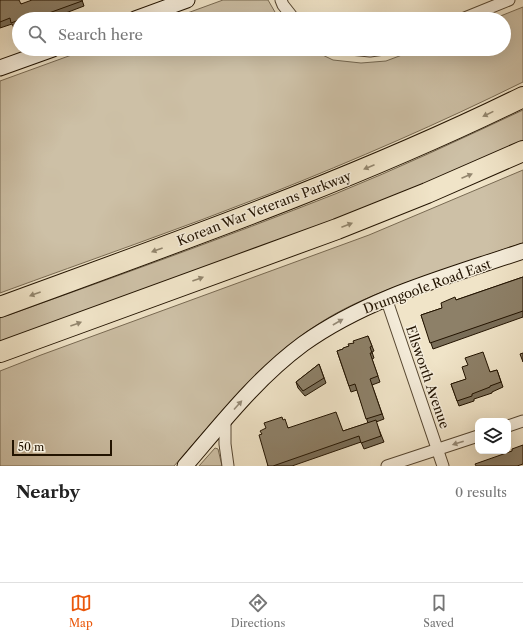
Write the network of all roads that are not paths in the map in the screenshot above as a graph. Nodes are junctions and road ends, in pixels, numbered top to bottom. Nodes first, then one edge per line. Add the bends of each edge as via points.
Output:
1 (187, 0) edge
2 (281, 0) edge
3 (509, 0) edge
4 (154, 12) edge
5 (288, 12) edge
6 (479, 12) edge
7 (33, 56) edge
8 (0, 68) edge
9 (523, 97) edge
10 (523, 151) edge
11 (523, 251) edge
12 (386, 298) junction
13 (0, 307) edge
14 (0, 352) edge
15 (226, 419) junction
16 (523, 421) edge
17 (511, 425) edge
18 (475, 437) edge
19 (437, 449) junction
20 (185, 466) edge
21 (228, 466) edge
22 (387, 466) edge
23 (443, 466) edge

1 - 4 main road
2 - 5 street
3 - 6 street
7 - 8 main road
9 -> 13 highway, Korean War Veterans Parkway via 405,152 293,199
14 -> 10 highway via 337,229
11 - 12 main road, Drumgoole Road East
15 -> 12 main road, Drumgoole Road East via 262,379 302,345 347,317
12 - 19 street, Ellsworth Avenue
15 - 20 main road, Drumgoole Road East
15 - 21 street via 225,444
16 - 17 street
18 -> 19 street
19 - 22 street
19 - 23 street, Ellsworth Avenue

